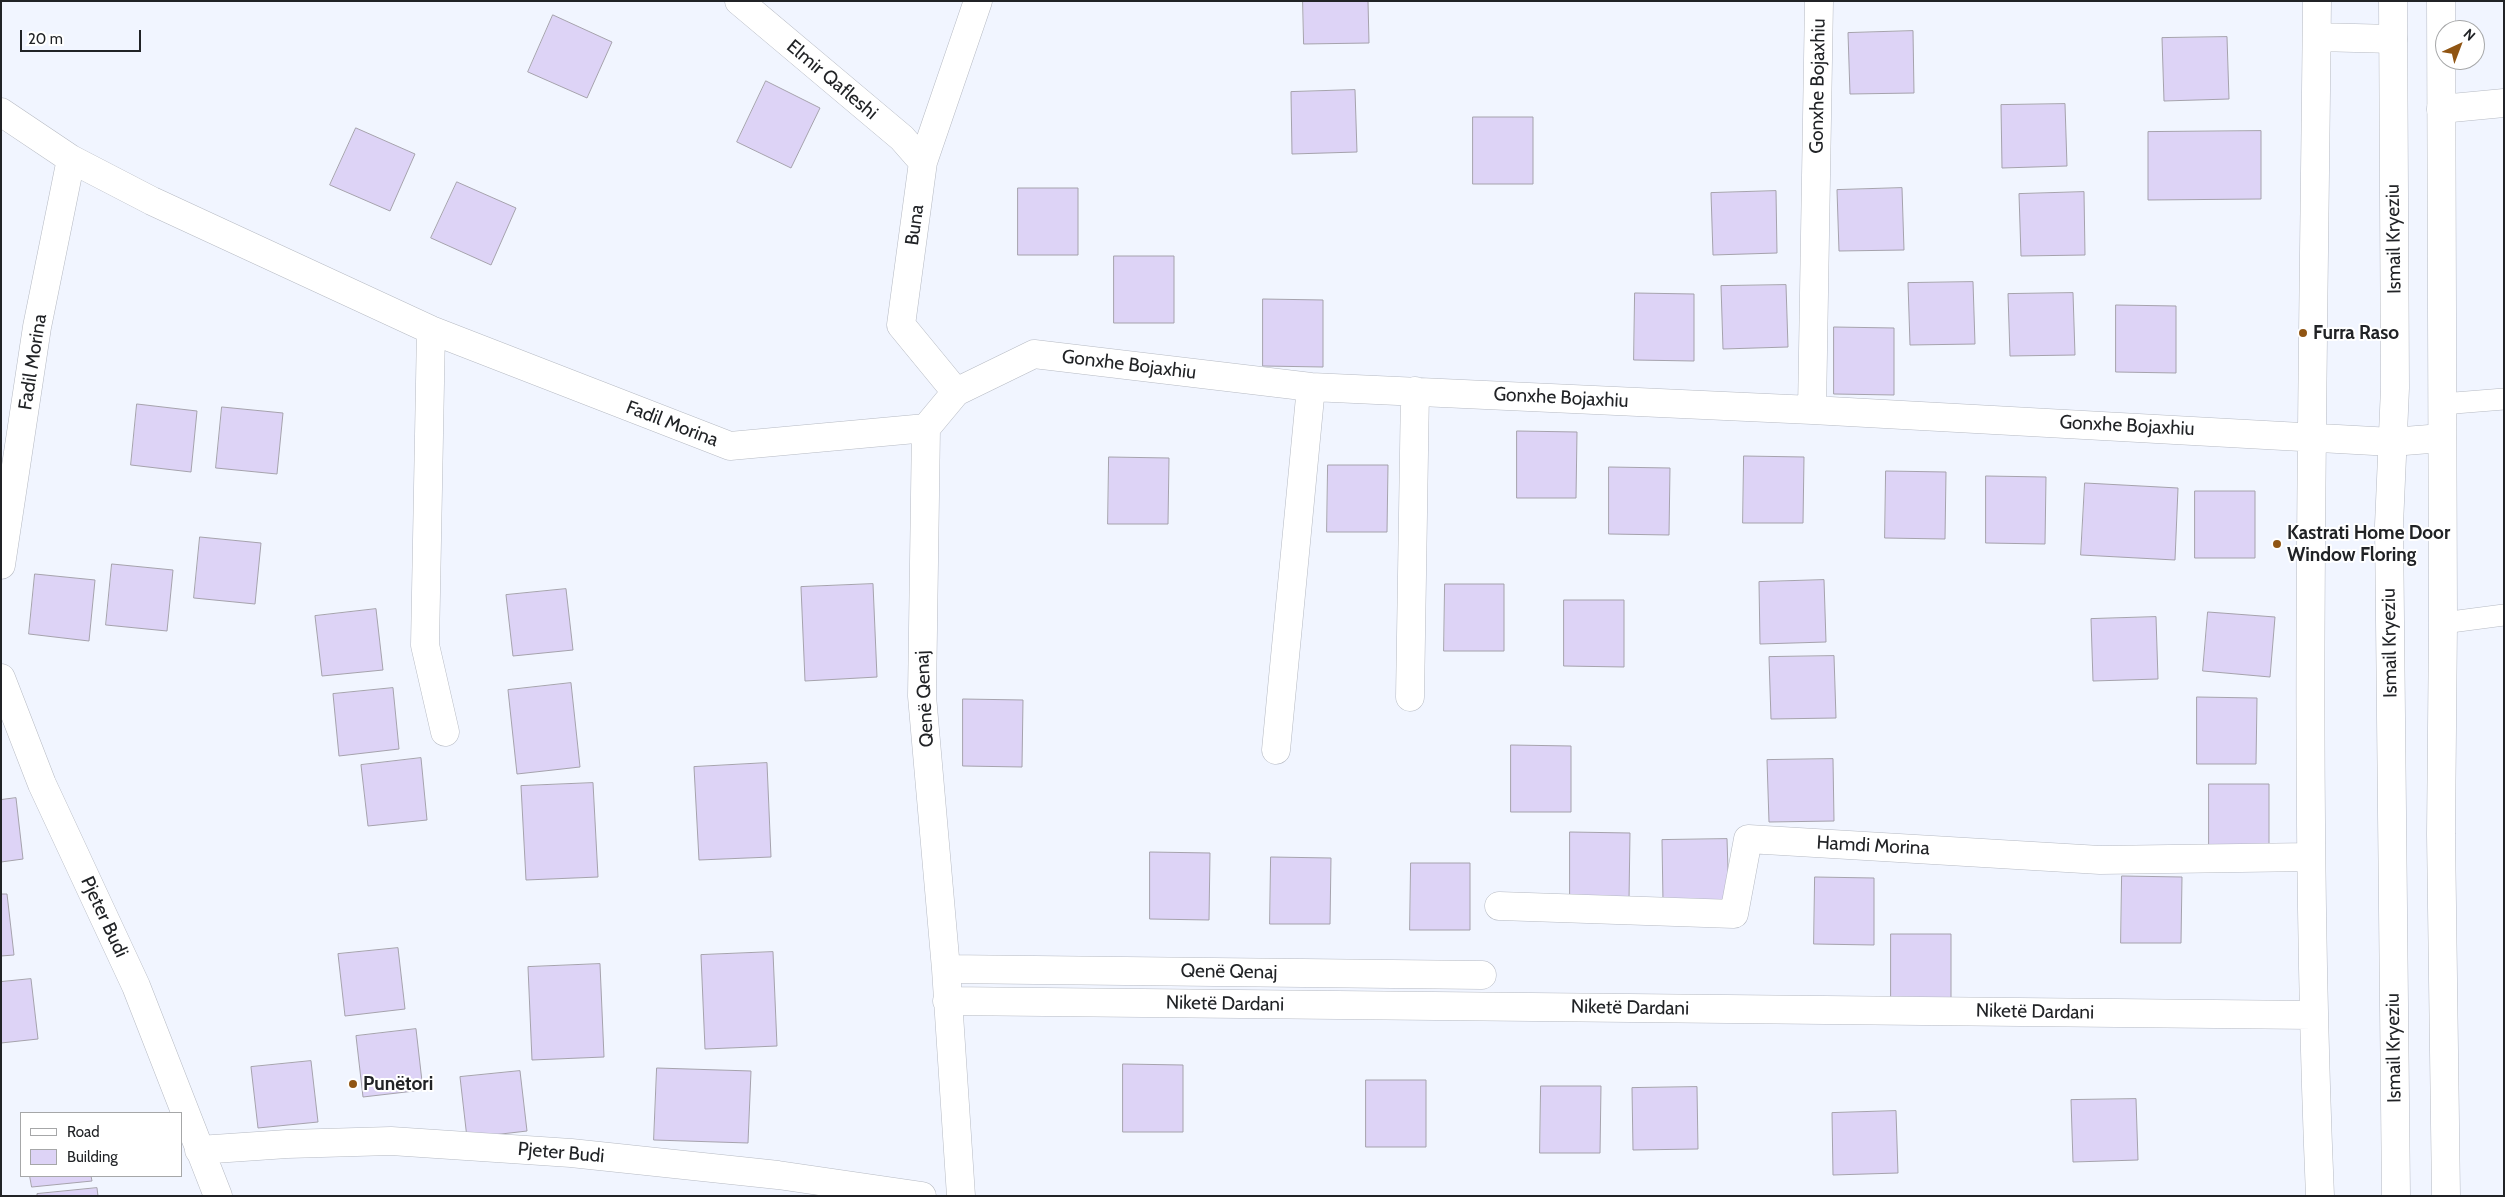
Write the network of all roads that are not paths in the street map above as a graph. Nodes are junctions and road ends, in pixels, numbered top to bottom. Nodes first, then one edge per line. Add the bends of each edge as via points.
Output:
1 (739, 1) edge
2 (978, 1) edge
3 (1819, 1) edge
4 (2317, 1) edge
5 (2393, 1) edge
6 (2441, 1) edge
7 (2317, 37) junction
8 (2392, 39) junction
9 (2504, 103) edge
10 (2441, 109) junction
11 (1, 112) edge
12 (71, 159) junction
13 (923, 162) junction
14 (431, 330) junction
15 (1311, 386) junction
16 (1415, 391) junction
17 (956, 392) junction
18 (2504, 399) edge
19 (2442, 404) junction
20 (1812, 410) junction
21 (926, 428) junction
22 (2311, 437) junction
23 (2442, 438) junction
24 (2392, 442) junction
25 (1, 565) edge
26 (2504, 615) edge
27 (2444, 623) junction
28 (3, 682) edge
29 (1410, 697) dead end
30 (445, 732) dead end
31 (1276, 750) dead end
32 (2310, 857) junction
33 (1499, 906) dead end
34 (946, 969) junction
35 (1482, 975) dead end
36 (947, 1001) junction
37 (2312, 1015) junction
38 (199, 1150) junction
39 (218, 1196) edge
40 (922, 1196) edge
41 (961, 1196) edge
42 (2320, 1196) edge
43 (2396, 1196) edge
44 (2446, 1196) edge

1 - 13 street, Elmir Qafleshi via 902,138
2 - 13 street, Buna
3 - 20 street, Gonxhe Bojaxhiu
4 - 7 street
5 - 8 street, Ismail Kryeziu
6 - 10 street
7 - 8 street
7 - 22 street
8 - 24 street, Ismail Kryeziu via 2395,388
9 - 10 street
10 - 19 street
11 - 12 street, Fadil Morina
12 - 14 street, Fadil Morina via 152,201
12 - 25 street, Fadil Morina via 37,327
13 - 17 street, Buna via 901,325
14 - 21 street, Fadil Morina via 730,446
14 - 30 street via 425,646
15 - 16 street, Gonxhe Bojaxhiu
15 - 17 street, Gonxhe Bojaxhiu via 1034,354
15 - 31 street
16 - 20 street, Gonxhe Bojaxhiu
16 - 29 street
17 - 21 street
18 - 19 lane
19 - 23 street
20 - 22 street, Gonxhe Bojaxhiu
21 - 34 street, Qenë Qenaj via 922,696
22 - 24 street, Gonxhe Bojaxhiu
22 - 32 street
23 - 24 street, Gonxhe Bojaxhiu
23 - 27 street
24 - 43 street, Ismail Kryeziu via 2389,525
26 - 27 lane
27 - 44 street via 2441,834
28 - 38 street, Pjeter Budi via 42,784 136,986
32 - 33 street, Hamdi Morina via 2100,860 1748,839 1734,914
32 - 37 street
34 - 35 street, Qenë Qenaj
34 - 36 street, Qenë Qenaj
36 - 37 street, Niketë Dardani
36 - 41 street, Qenë Qenaj
37 - 42 street
38 - 39 street, Pjeter Budi
38 - 40 street, Pjeter Budi via 391,1141 591,1155 778,1175

